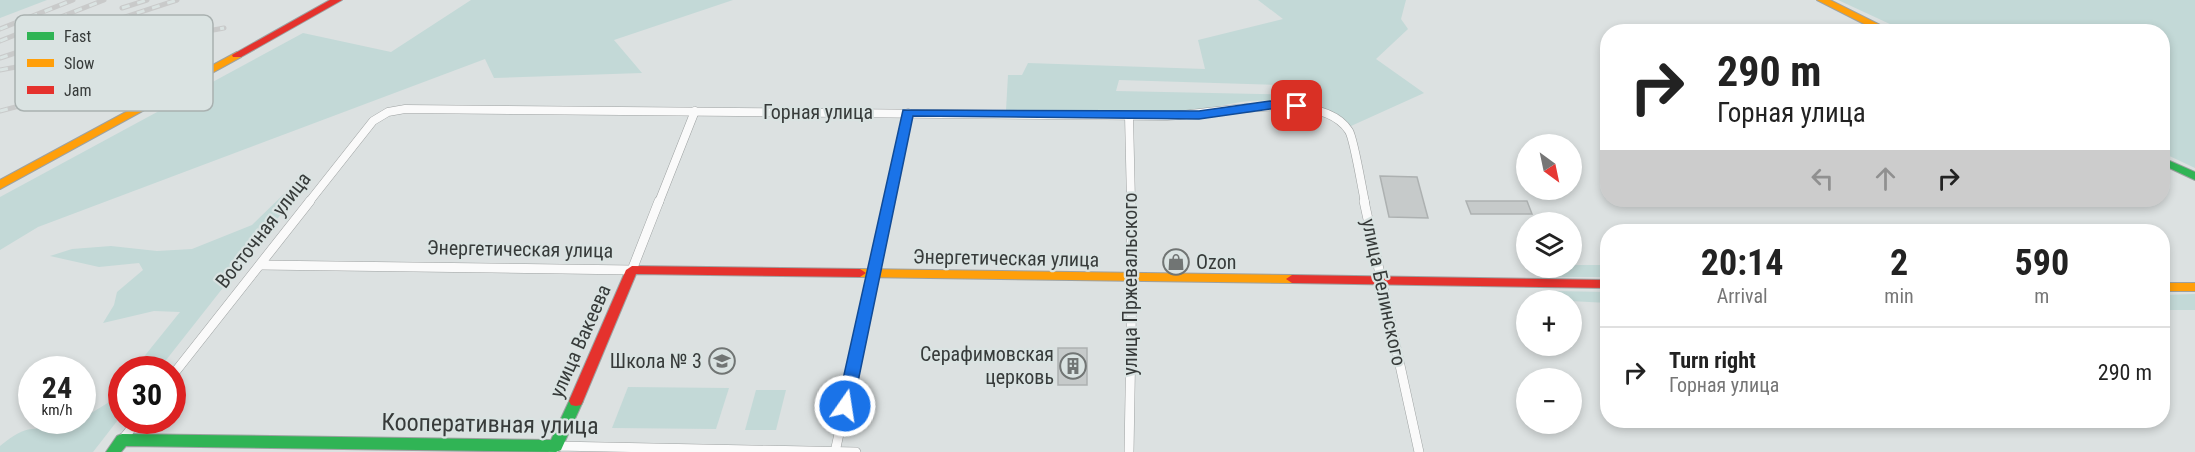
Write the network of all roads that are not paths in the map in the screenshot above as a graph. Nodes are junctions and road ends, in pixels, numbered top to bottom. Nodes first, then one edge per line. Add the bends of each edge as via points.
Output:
1 (337, 0) edge
2 (1822, 0) edge
3 (1872, 24) edge
4 (213, 68) edge
5 (135, 111) edge
6 (695, 111) junction
7 (388, 112) joint
8 (908, 113) junction
9 (1129, 116) junction
10 (1349, 131) joint
11 (2170, 164) edge
12 (2195, 176) edge
13 (0, 185) edge
14 (260, 265) junction
15 (632, 270) junction
16 (875, 275) junction
17 (1132, 279) junction
18 (1383, 282) junction
19 (1600, 284) edge
20 (2170, 287) edge
21 (2195, 287) edge
22 (186, 358) edge
23 (127, 434) edge
24 (122, 440) junction
25 (554, 449) edge
26 (113, 452) edge
27 (835, 452) edge
28 (856, 452) edge
29 (1129, 452) edge
30 (1419, 452) edge

1 - 4 street
2 - 3 street
5 - 13 street
6 - 7 street, Горная улица
6 - 8 street, Горная улица
6 - 15 street, улица Вакеева
7 - 14 street, Восточная улица via 373,121
8 - 9 street, Горная улица
8 - 16 street
9 - 10 street, Горная улица via 1199,115 1270,105 1297,106 1320,112
9 - 17 street, улица Пржевальского
10 - 18 street, улица Белинского
11 - 12 street
14 - 15 street, Энергетическая улица
14 - 22 street, Восточная улица
15 - 16 street, Энергетическая улица
15 - 25 street, улица Вакеева
16 - 17 street, Энергетическая улица
16 - 27 street
17 - 18 street, Энергетическая улица
17 - 29 street, улица Пржевальского
18 - 19 street, Энергетическая улица
18 - 30 street, улица Белинского
20 - 21 street
23 - 24 street
24 - 25 street, Кооперативная улица
24 - 26 street
25 - 27 street, Кооперативная улица
27 - 28 street, Кооперативная улица

